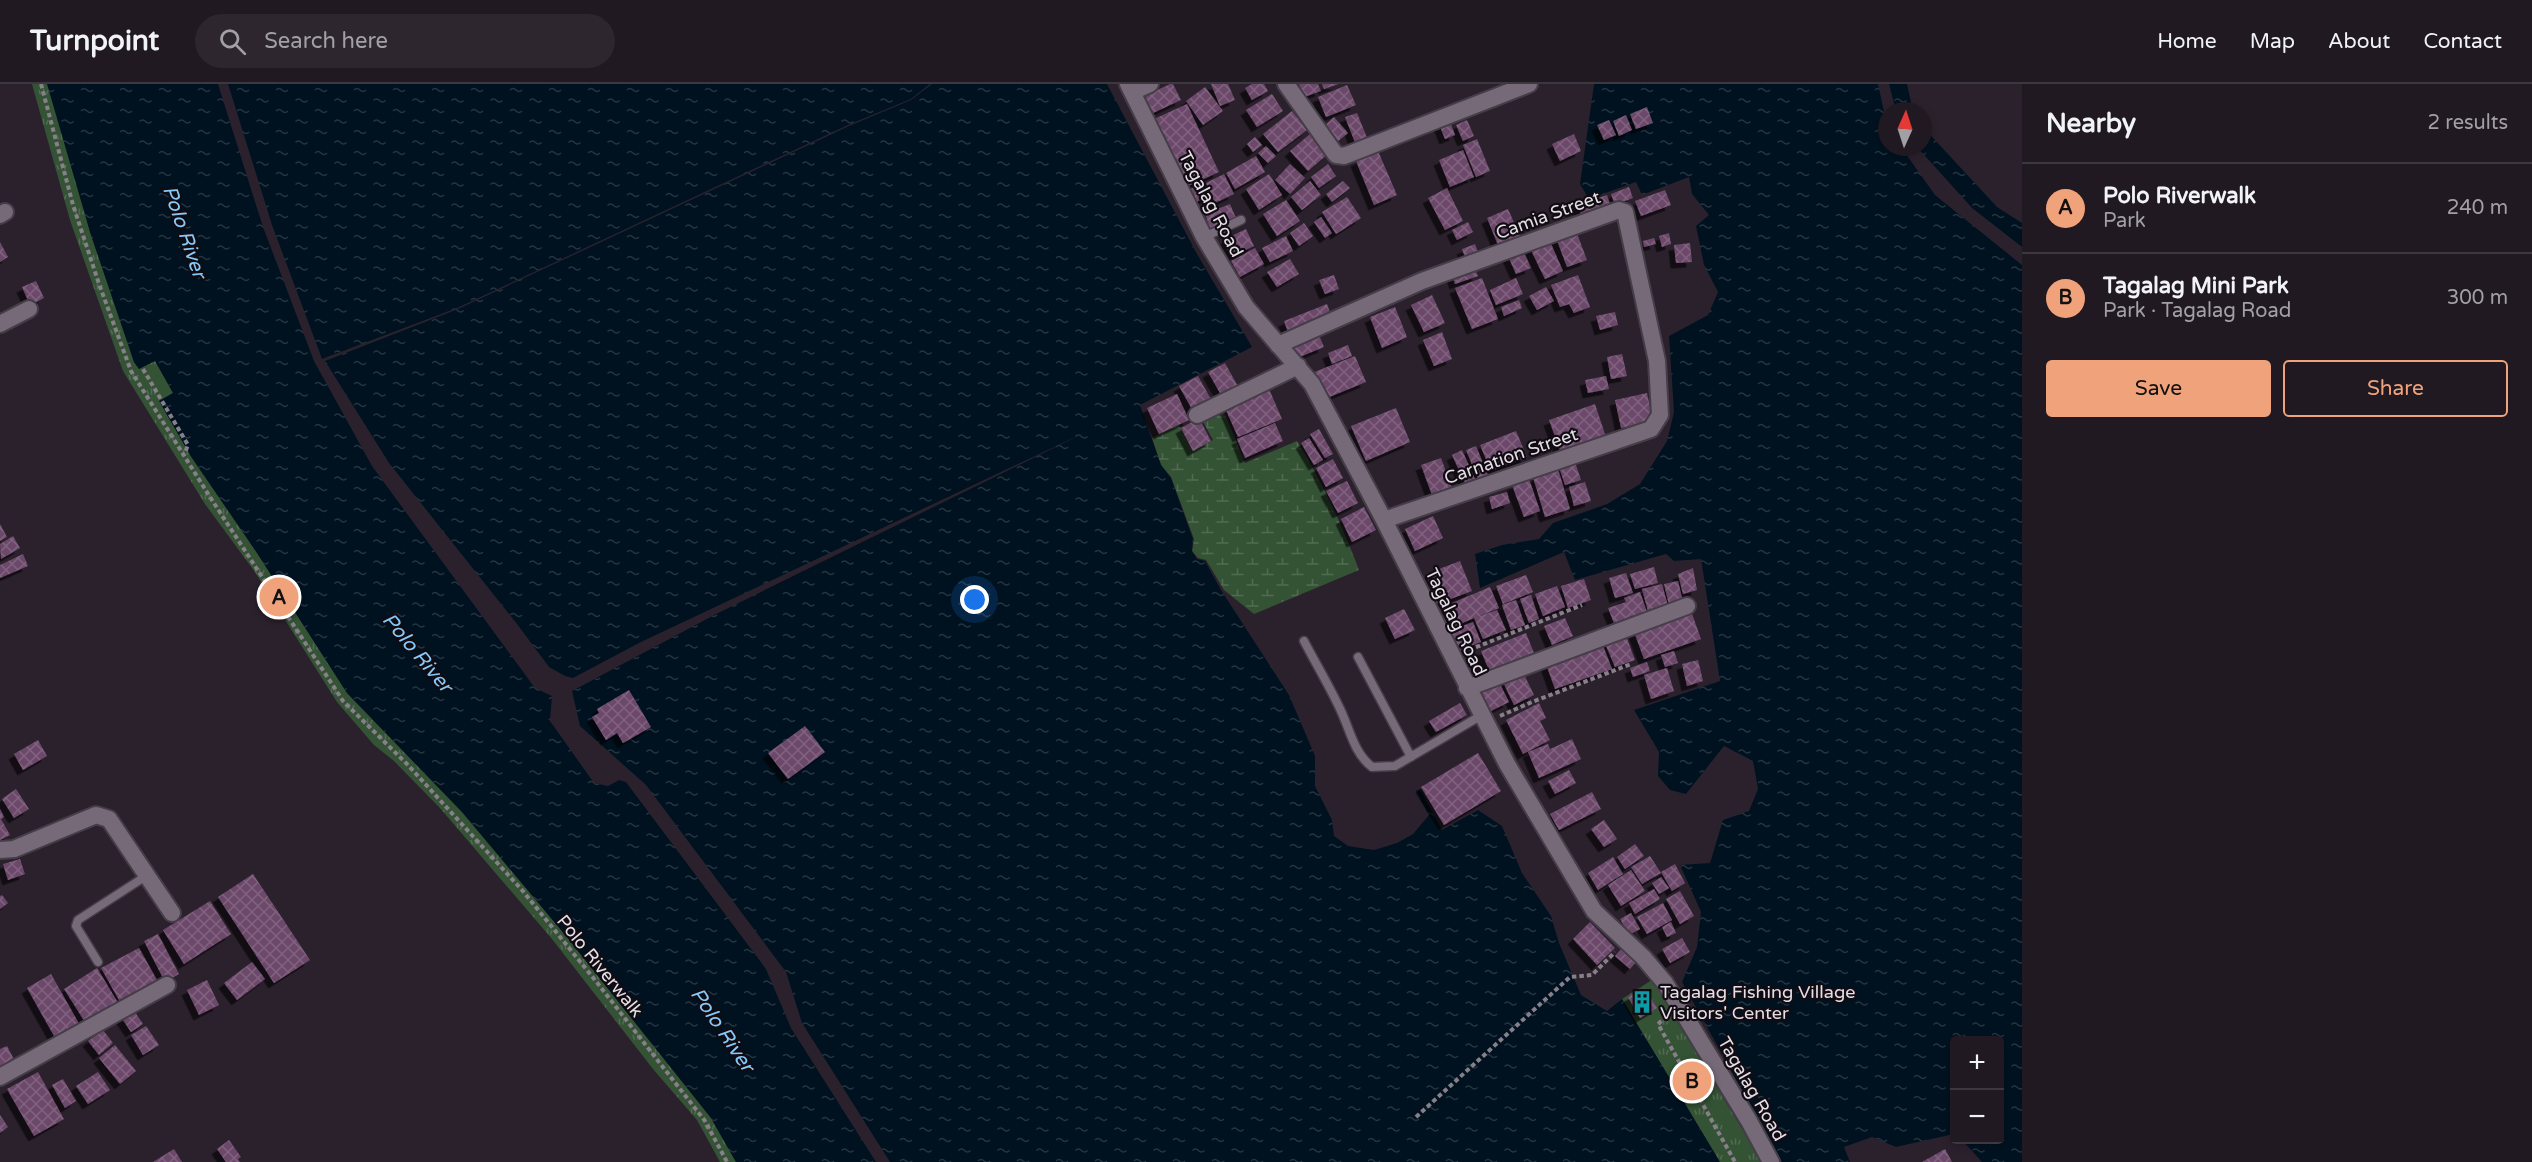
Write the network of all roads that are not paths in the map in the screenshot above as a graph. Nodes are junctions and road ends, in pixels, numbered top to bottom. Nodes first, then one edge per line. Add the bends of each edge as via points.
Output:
1 (1150, 84) edge
2 (1286, 84) edge
3 (1529, 84) edge
4 (1130, 88) edge
5 (1241, 219) dead end
6 (1204, 237) junction
7 (29, 309) dead end
8 (0, 324) edge
9 (1278, 345) junction
10 (1298, 366) junction
11 (1197, 415) dead end
12 (1651, 429) joint
13 (1384, 520) junction
14 (1688, 606) dead end
15 (1304, 641) dead end
16 (1358, 657) dead end
17 (1467, 688) junction
18 (1484, 719) junction
19 (1411, 757) junction
20 (0, 850) edge
21 (146, 876) junction
22 (172, 913) dead end
23 (98, 962) dead end
24 (167, 985) dead end
25 (0, 1077) edge
26 (1771, 1162) edge

1 - 4 street
2 - 3 street via 1336,154 1344,156
4 - 6 street, Tagalag Road
5 - 6 lane
6 - 9 street, Tagalag Road via 1246,307
7 - 8 street
9 - 10 street, Tagalag Road
9 - 12 street, Camia Street via 1422,281 1622,210 1657,361 1660,415
10 - 11 street
10 - 13 street, Tagalag Road via 1312,384
12 - 13 street, Carnation Street
13 - 17 street, Tagalag Road
14 - 17 street
15 - 19 lane via 1364,761 1379,768 1395,766
16 - 19 lane
17 - 18 street, Tagalag Road
18 - 19 lane
18 - 26 street, Tagalag Road via 1594,911 1665,983
20 - 21 street via 14,849 103,815
21 - 22 street
21 - 23 lane via 78,920 76,926
24 - 25 street

